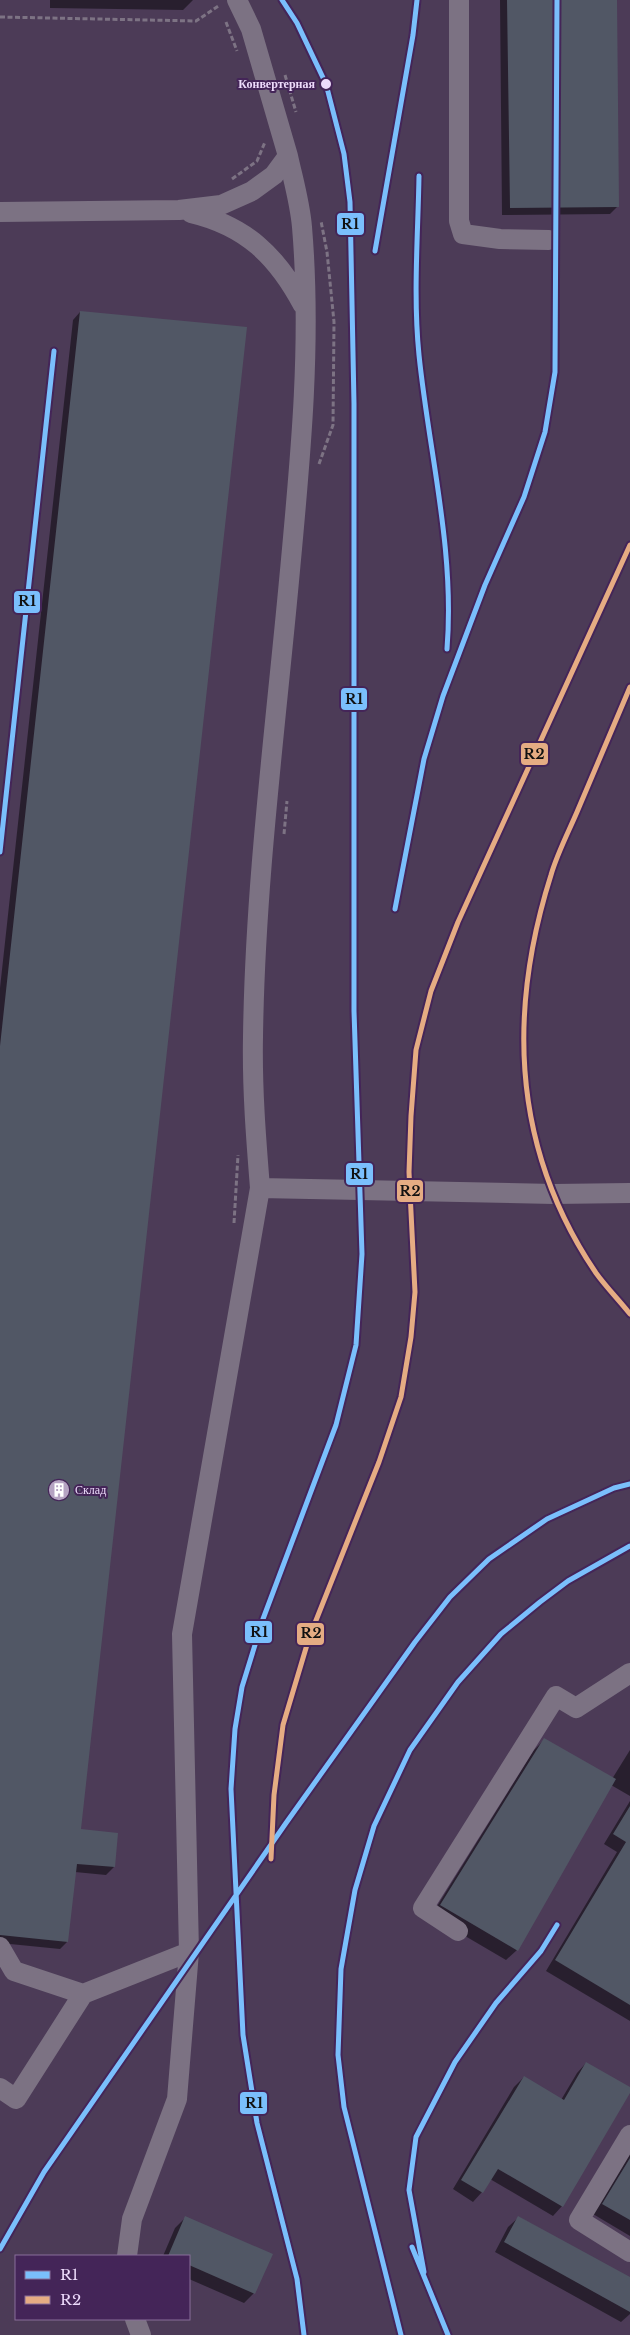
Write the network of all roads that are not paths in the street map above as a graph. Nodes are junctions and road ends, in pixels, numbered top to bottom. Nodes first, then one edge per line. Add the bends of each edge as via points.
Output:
1 (459, 0) edge
2 (227, 6) edge
3 (288, 156) junction
4 (179, 210) junction
5 (0, 212) edge
6 (548, 240) dead end
7 (306, 311) junction
8 (260, 1188) junction
9 (630, 1193) edge
10 (630, 1673) edge
11 (458, 1931) dead end
12 (0, 1947) edge
13 (189, 1952) junction
14 (83, 1994) junction
15 (0, 2088) edge
16 (630, 2135) edge
17 (630, 2252) edge
18 (127, 2255) edge
19 (135, 2320) edge
20 (141, 2335) edge

1 - 6 lane via 459,221 463,234
2 - 3 lane via 251,28
3 - 4 lane via 274,175 252,191 220,205
3 - 7 lane via 302,224
4 - 5 lane
4 - 7 lane via 216,219 259,244 290,280
7 - 8 lane via 305,377 294,533 257,930 253,1038 254,1118
8 - 9 lane
8 - 13 lane via 182,1634
10 - 11 lane via 576,1708 556,1696 423,1908
12 - 14 lane via 14,1972
13 - 14 lane
13 - 18 lane via 177,2099 132,2219
14 - 15 lane via 16,2099
16 - 17 lane via 579,2220
19 - 20 lane

